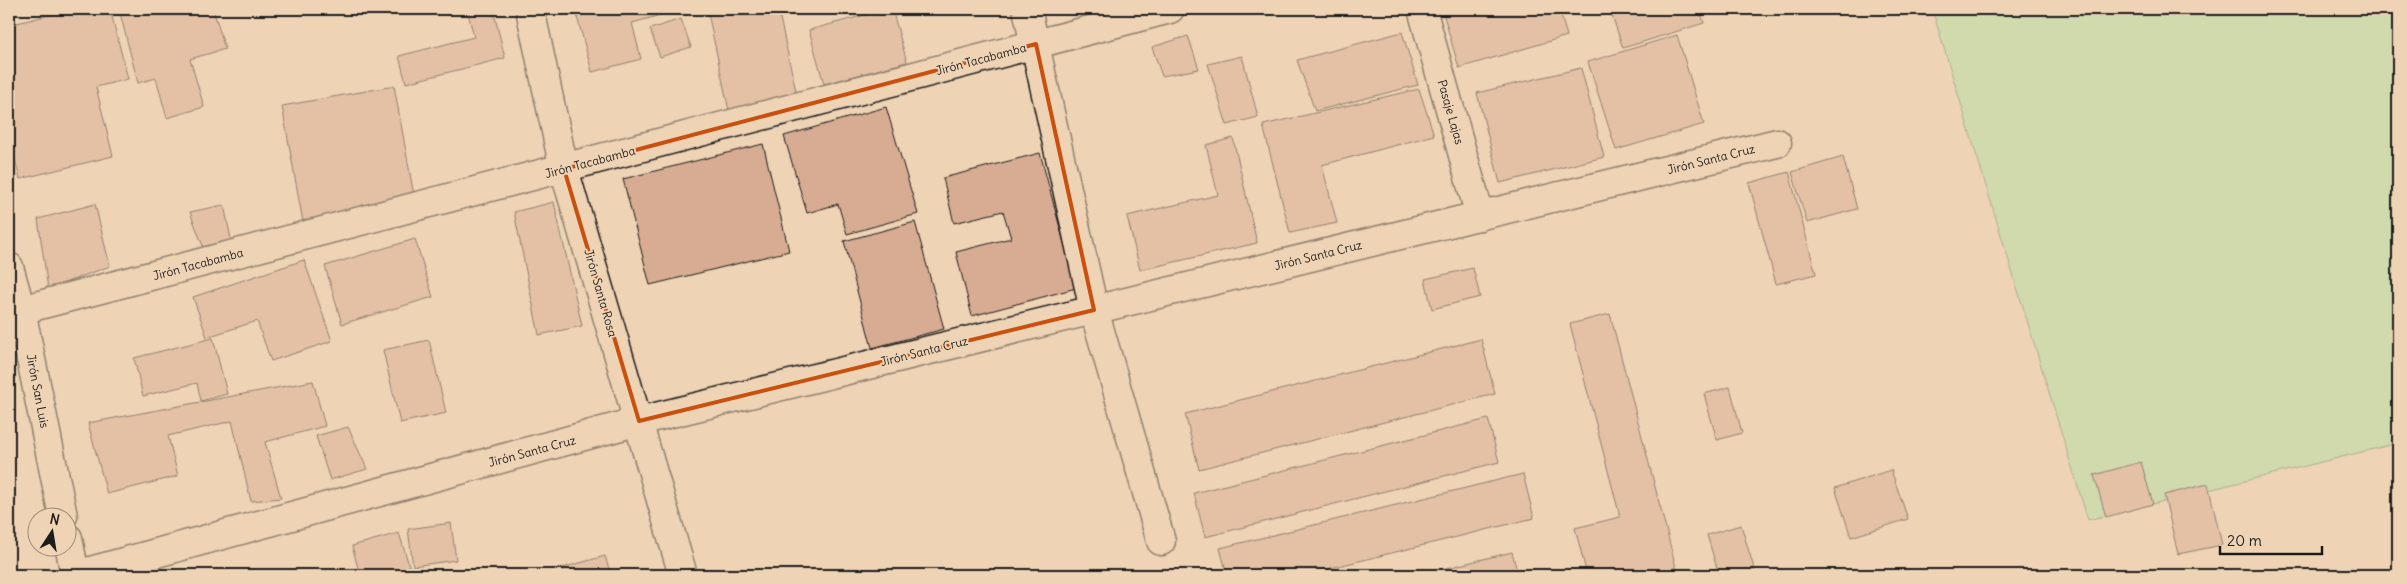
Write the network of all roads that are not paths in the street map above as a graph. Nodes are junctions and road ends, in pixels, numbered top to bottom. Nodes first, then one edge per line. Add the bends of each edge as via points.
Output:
1 (530, 9) edge
2 (1027, 9) edge
3 (1170, 9) edge
4 (1422, 9) edge
5 (1036, 44) junction
6 (1777, 143) dead end
7 (564, 168) junction
8 (1480, 216) junction
9 (9, 267) edge
10 (1094, 310) junction
11 (15, 311) edge
12 (638, 421) junction
13 (61, 506) edge
14 (1161, 541) dead end
15 (72, 556) edge
16 (76, 575) edge
17 (683, 575) edge

1 - 7 street, Jirón Santa Rosa
2 - 5 street
3 - 5 street, Jirón Tacabamba
4 - 8 street, Pasaje Lajas
5 - 7 street, Jirón Tacabamba
5 - 10 street
6 - 8 street, Jirón Santa Cruz
7 - 11 street, Jirón Tacabamba
7 - 12 street, Jirón Santa Rosa
8 - 10 street, Jirón Santa Cruz
9 - 11 street, Jirón San Luis
10 - 12 street, Jirón Santa Cruz
10 - 14 street
11 - 13 street, Jirón San Luis
12 - 16 street, Jirón Santa Cruz
12 - 17 street, Jirón Santa Rosa
15 - 16 street

